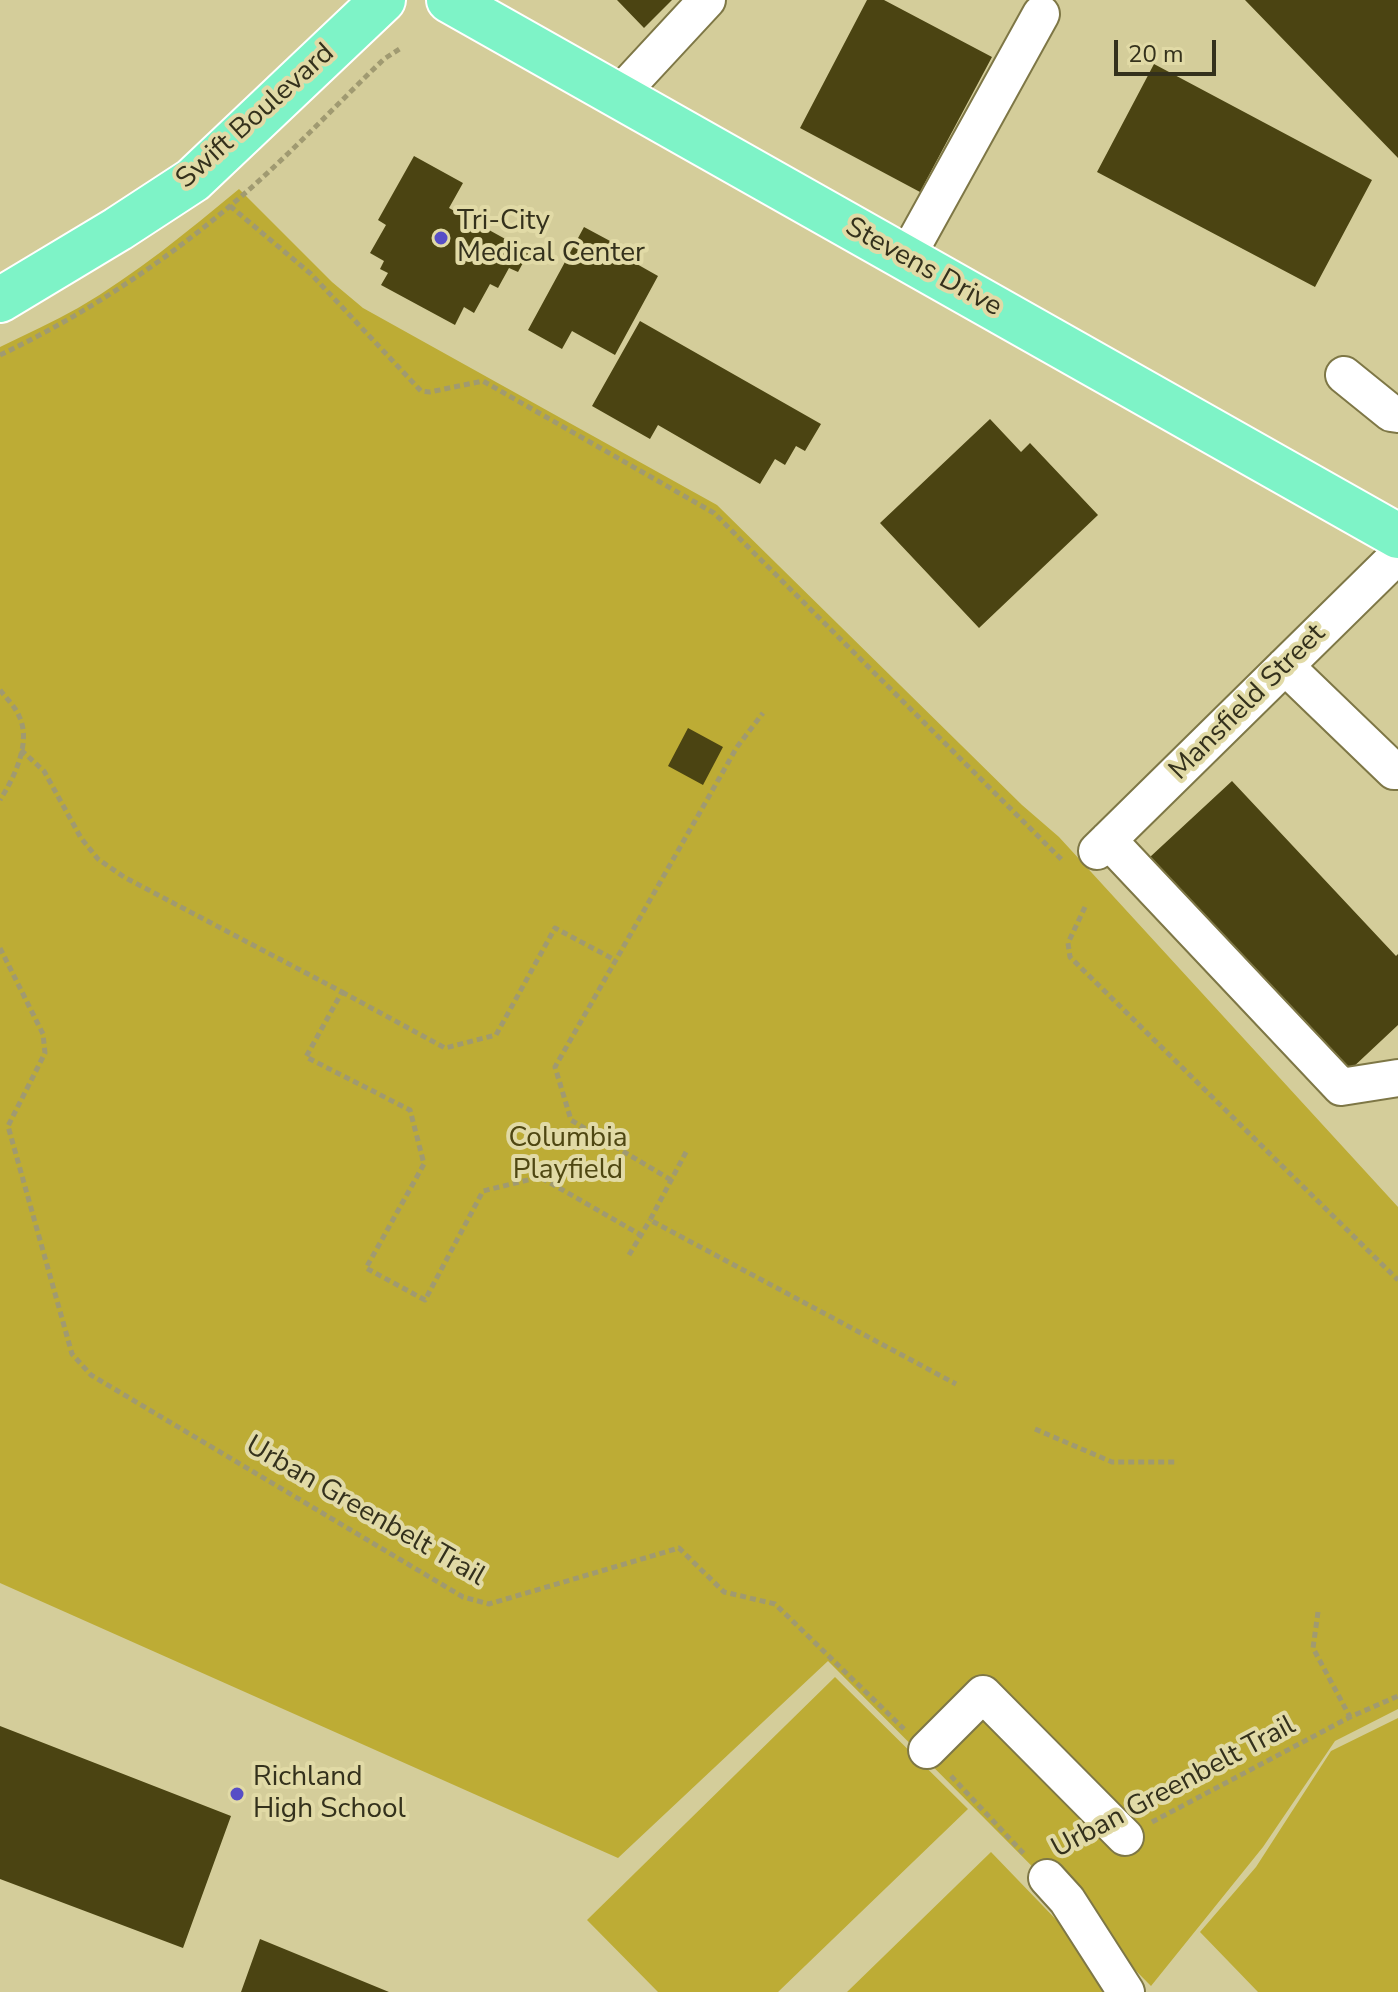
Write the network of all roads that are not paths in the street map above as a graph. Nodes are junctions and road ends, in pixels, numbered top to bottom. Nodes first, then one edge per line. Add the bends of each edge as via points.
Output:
1 (383, 0) edge
2 (449, 0) edge
3 (707, 0) edge
4 (1041, 14) dead end
5 (618, 96) junction
6 (906, 258) junction
7 (0, 300) edge
8 (1344, 375) dead end
9 (1398, 414) edge
10 (1398, 536) edge
11 (1398, 555) edge
12 (1285, 666) junction
13 (1398, 771) edge
14 (1398, 1078) edge
15 (927, 1750) road end
16 (1125, 1837) road end
17 (1047, 1878) road end
18 (1126, 1992) edge

1 - 7 main road, Swift Boulevard via 193,180
2 - 5 main road, Stevens Drive
3 - 5 street
4 - 6 street
5 - 6 main road, Stevens Drive
6 - 10 main road, Stevens Drive
8 - 9 street
11 - 12 street, Mansfield Street
12 - 13 street
12 - 14 street, Mansfield Street via 1090,851 1341,1087
15 - 16 street via 983,1694
17 - 18 street

